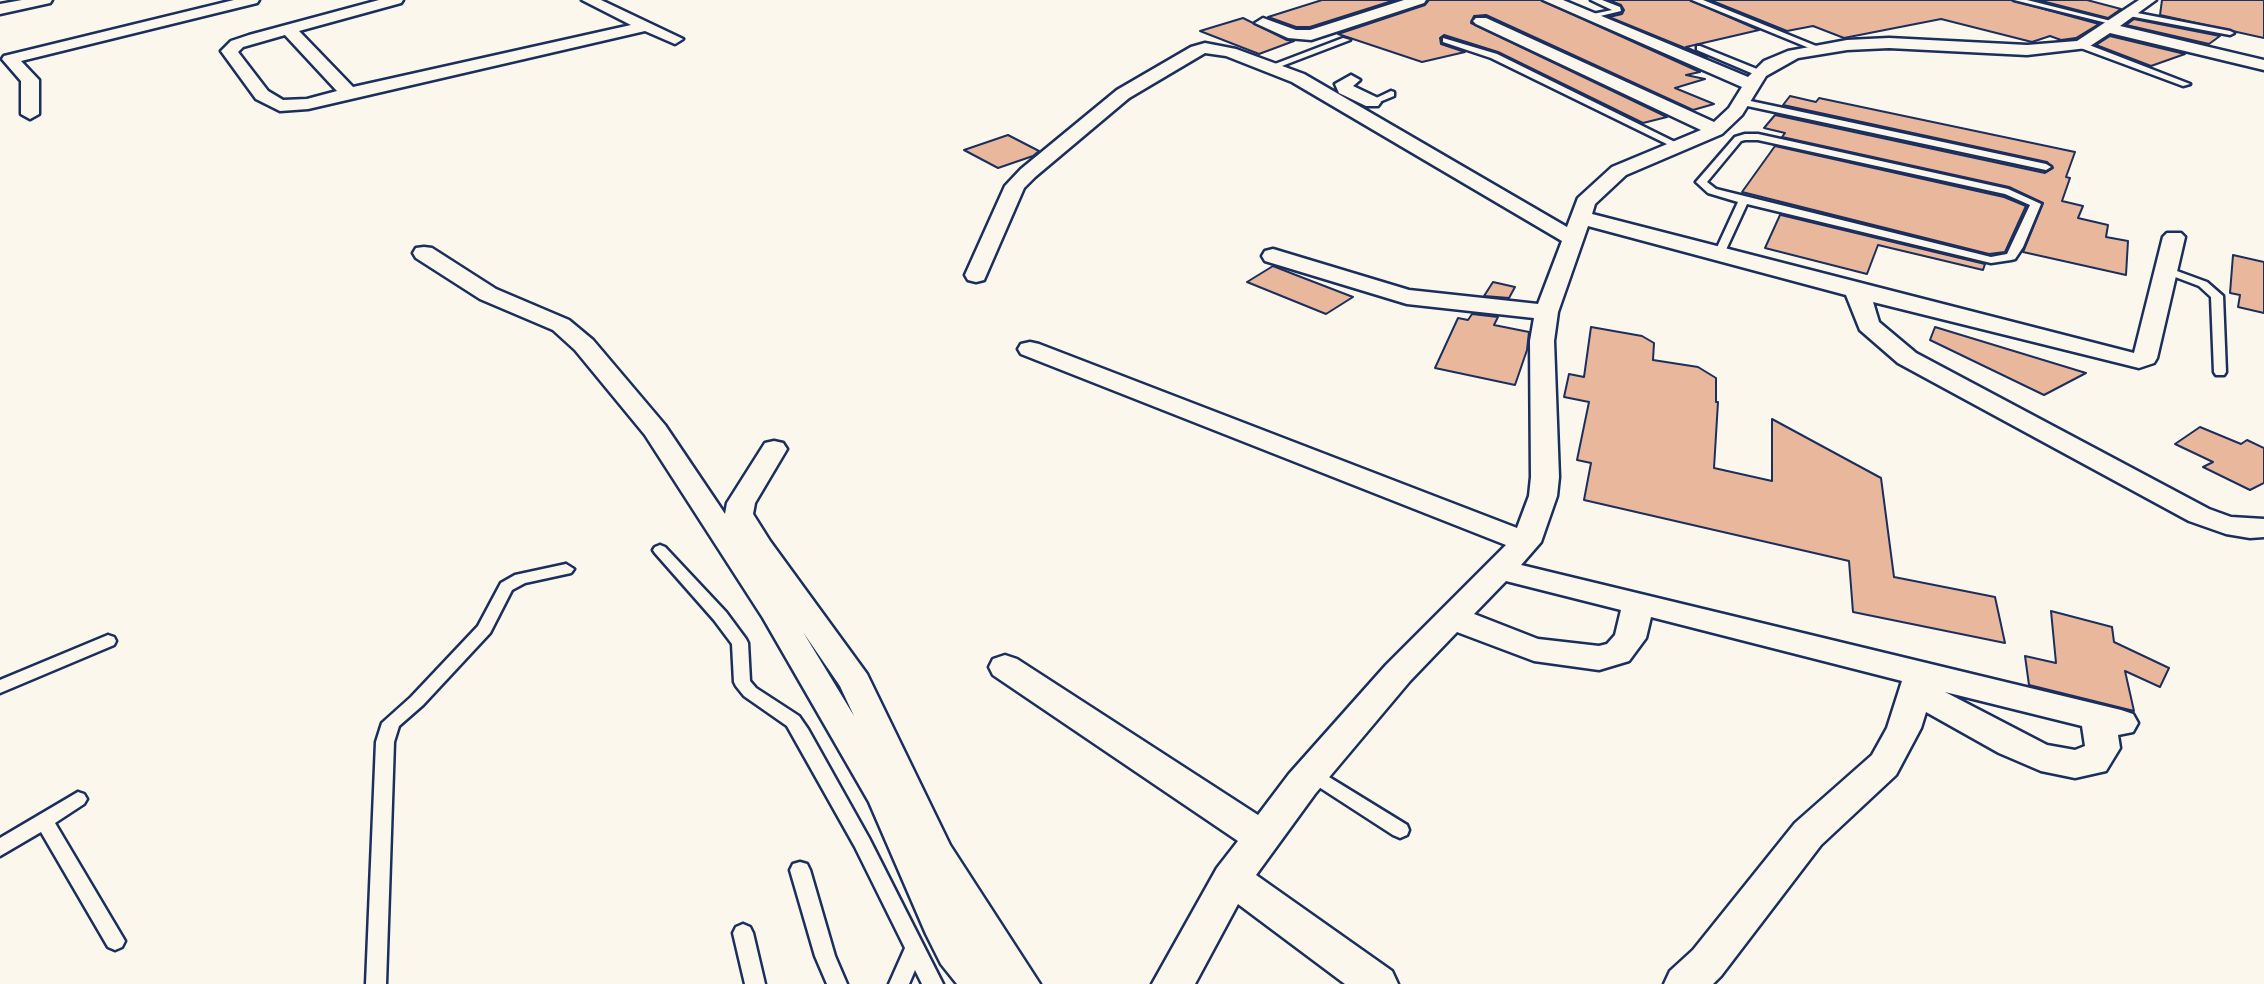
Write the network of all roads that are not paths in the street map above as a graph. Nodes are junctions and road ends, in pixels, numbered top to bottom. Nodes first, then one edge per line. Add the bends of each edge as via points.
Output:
1 (45, 0) edge
2 (252, 0) edge
3 (396, 0) edge
4 (589, 0) edge
5 (1419, 0) edge
6 (1550, 0) edge
7 (1595, 0) edge
8 (1696, 0) edge
9 (2018, 0) edge
10 (2149, 0) edge
11 (0, 9) edge
12 (1591, 17) junction
13 (1481, 21) dead end
14 (2117, 22) junction
15 (1263, 23) dead end
16 (646, 26) junction
17 (2230, 33) dead end
18 (294, 35) junction
19 (675, 39) dead end
20 (1346, 40) dead end
21 (1446, 40) dead end
22 (2081, 45) junction
23 (1700, 48) dead end
24 (1822, 50) junction
25 (272, 51) dead end
26 (5, 56) edge
27 (2264, 65) edge
28 (1271, 67) junction
29 (1351, 80) dead end
30 (2186, 84) dead end
31 (1750, 86) junction
32 (349, 93) junction
33 (1391, 94) dead end
34 (1372, 102) junction
35 (30, 114) dead end
36 (1716, 130) junction
37 (1680, 146) junction
38 (2046, 167) dead end
39 (1744, 200) junction
40 (1578, 227) junction
41 (2174, 237) dead end
42 (424, 253) dead end
43 (1718, 254) junction
44 (1273, 256) dead end
45 (2166, 270) junction
46 (976, 275) dead end
47 (1854, 290) junction
48 (1546, 312) junction
49 (1030, 349) dead end
50 (2220, 372) dead end
51 (774, 449) dead end
52 (2264, 528) edge
53 (1526, 542) junction
54 (660, 550) dead end
55 (566, 569) dead end
56 (1498, 569) junction
57 (1638, 604) junction
58 (1451, 617) junction
59 (108, 641) dead end
60 (1005, 667) dead end
61 (1918, 682) junction
62 (0, 687) edge
63 (1311, 773) junction
64 (78, 799) dead end
65 (44, 820) junction
66 (1400, 830) dead end
67 (1262, 837) junction
68 (0, 848) edge
69 (800, 870) dead end
70 (1231, 879) junction
71 (743, 933) dead end
72 (115, 941) dead end
73 (915, 948) junction
74 (376, 984) edge
75 (755, 984) edge
76 (837, 984) edge
77 (899, 984) edge
78 (933, 984) edge
79 (982, 984) edge
80 (1020, 984) edge
81 (1173, 984) edge
82 (1377, 984) edge
83 (1685, 984) edge

1 - 11 street
2 - 26 street
3 - 18 street
4 - 16 street
5 - 15 street via 1311,35 1294,35
6 - 12 street
7 - 12 lane via 1617,11
8 - 24 lane
9 - 14 lane
10 - 14 street
12 - 31 street
13 - 36 street
14 - 17 lane
14 - 22 street
14 - 27 street
16 - 19 street
16 - 32 street
18 - 25 street
18 - 32 street
18 - 32 street via 237,44 229,51 246,63 262,94 280,106
20 - 28 lane
21 - 37 lane via 1494,56
22 - 24 street via 2027,50 1889,43
22 - 30 lane
23 - 31 lane
24 - 31 street via 1794,54 1770,65
26 - 35 street via 30,80
28 - 40 street via 1306,82 1457,173
28 - 46 street via 1206,48 1122,94 1015,187
29 - 34 street via 1344,84 1345,89
31 - 36 street via 1736,111
31 - 38 lane
33 - 34 lane
34 - 40 street
36 - 37 street
37 - 40 street via 1619,171 1585,202
39 - 39 lane via 1712,191 1701,182 1738,139 1745,137 2008,192 2036,204 2011,257 1991,260
39 - 43 lane
40 - 43 street
40 - 48 street
41 - 45 street
42 - 79 street via 488,294 561,325 584,345 656,431 776,614 878,786 955,951
43 - 47 street
44 - 48 street via 1407,297
45 - 47 street via 2145,358 2139,360
45 - 50 lane via 2203,284 2217,296
47 - 52 street via 1867,325 1906,358 2199,515 2227,525
48 - 53 street via 1542,341 1545,477
49 - 53 street
51 - 80 street via 739,514 855,682 936,855
53 - 56 street
54 - 73 lane via 740,643 742,682 793,721 802,734
55 - 74 lane via 520,579 506,587 484,628 391,723 385,742
56 - 57 street
56 - 58 street
57 - 58 street via 1630,638 1618,653 1599,659 1534,650
57 - 61 street
58 - 63 street
59 - 62 lane
60 - 67 street
61 - 61 street via 2011,744 2041,757 2075,764 2094,761 2103,748 2109,720
61 - 83 street via 1904,728 1884,765 1808,834 1707,963
63 - 66 lane
63 - 67 street
64 - 65 lane
65 - 68 lane
65 - 72 lane
67 - 70 street
69 - 76 lane
70 - 81 street
70 - 82 street
71 - 75 lane
73 - 77 lane
73 - 78 lane

